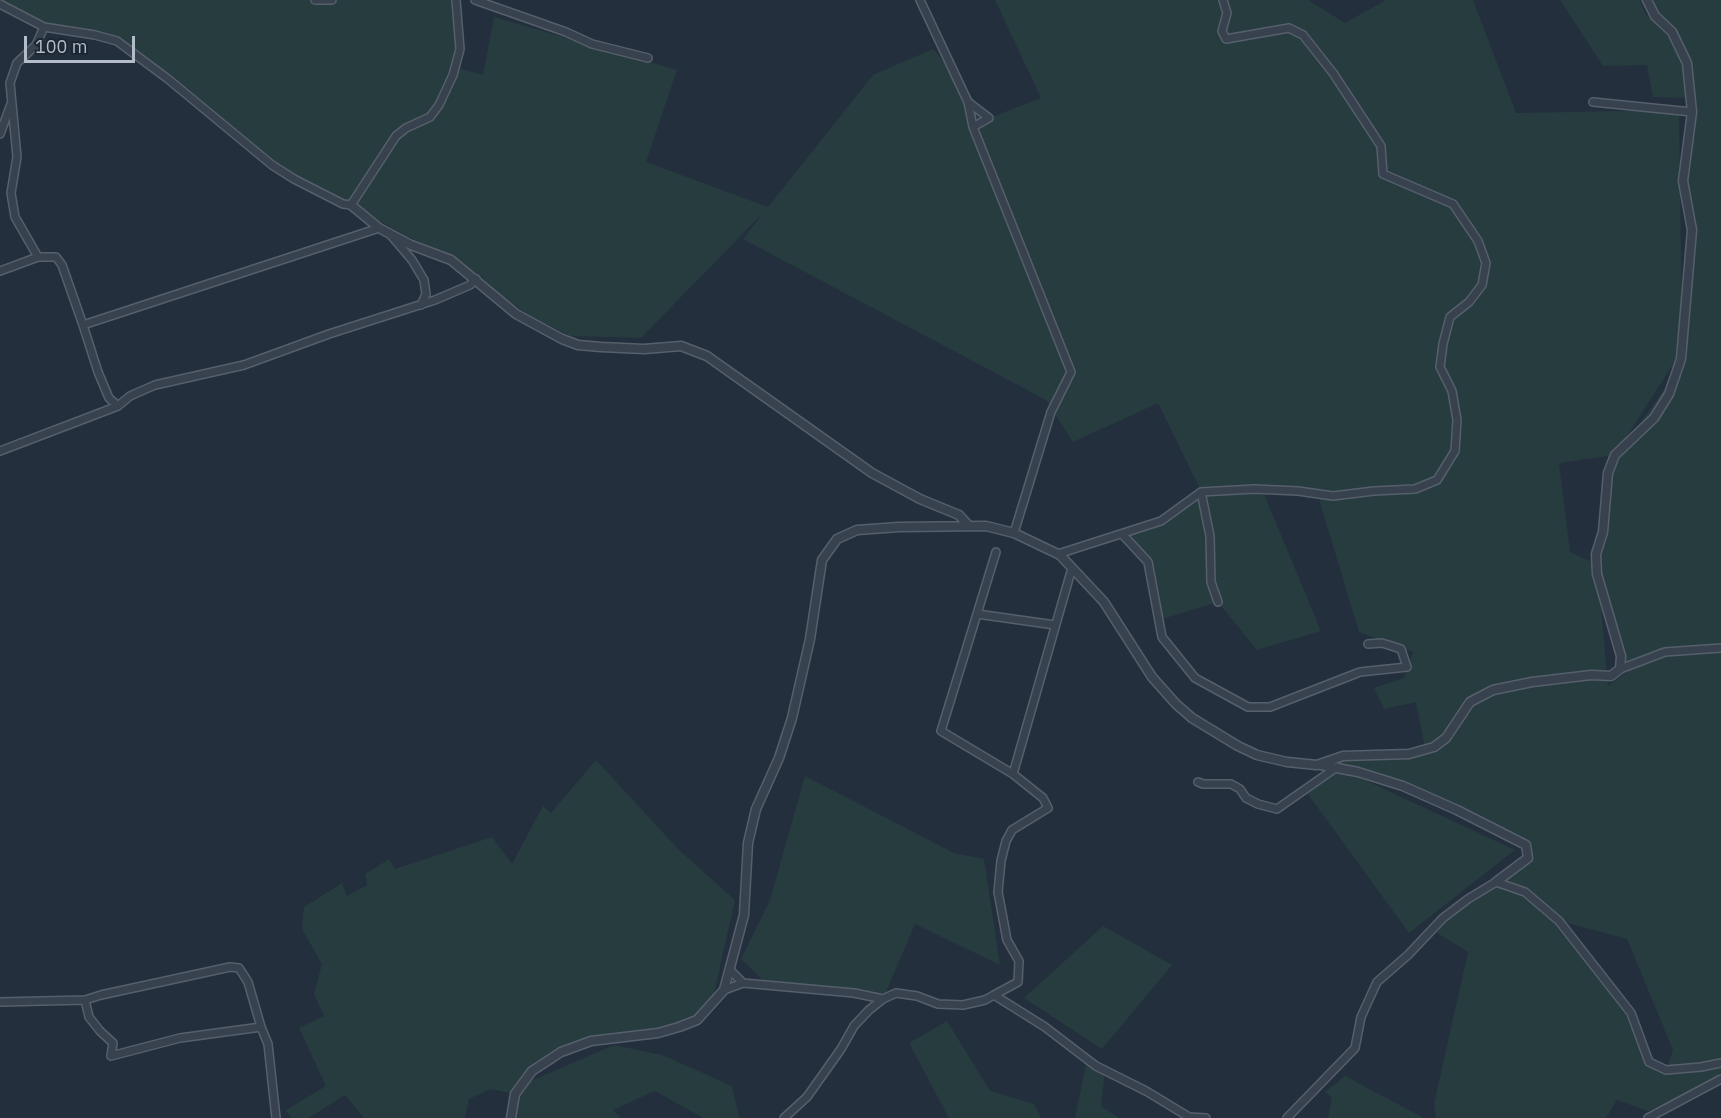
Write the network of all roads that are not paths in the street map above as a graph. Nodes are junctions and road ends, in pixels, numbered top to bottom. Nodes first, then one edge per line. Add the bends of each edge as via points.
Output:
1 (315, 0) edge
2 (332, 0) edge
3 (456, 0) edge
4 (475, 0) edge
5 (920, 0) edge
6 (1223, 0) edge
7 (1647, 0) edge
8 (0, 4) edge
9 (44, 27) junction
10 (648, 58) dead end
11 (12, 102) junction
12 (968, 102) junction
13 (1593, 102) dead end
14 (1692, 112) junction
15 (973, 127) junction
16 (0, 134) edge
17 (351, 205) junction
18 (379, 228) junction
19 (389, 233) junction
20 (38, 257) junction
21 (0, 271) edge
22 (476, 279) junction
23 (421, 305) junction
24 (83, 325) junction
25 (118, 406) junction
26 (0, 451) edge
27 (1201, 492) junction
28 (968, 525) junction
29 (1014, 533) junction
30 (1122, 534) junction
31 (996, 552) dead end
32 (1058, 554) junction
33 (1072, 568) junction
34 (1218, 602) dead end
35 (976, 614) junction
36 (1056, 625) junction
37 (1368, 644) dead end
38 (1721, 648) edge
39 (1620, 669) junction
40 (1317, 765) junction
41 (1336, 767) junction
42 (1013, 774) junction
43 (1198, 782) dead end
44 (1496, 882) junction
45 (730, 971) junction
46 (743, 983) junction
47 (724, 990) junction
48 (994, 995) junction
49 (883, 999) junction
50 (85, 1000) junction
51 (0, 1002) edge
52 (261, 1027) junction
53 (1721, 1063) edge
54 (1721, 1079) edge
55 (276, 1118) edge
56 (511, 1118) edge
57 (784, 1118) edge
58 (1206, 1118) edge
59 (1287, 1118) edge
60 (1648, 1118) edge

1 - 2 street
3 - 17 street via 460,50 439,105 430,117 396,136
4 - 10 street via 592,44
5 - 12 street
6 - 27 street via 1227,13 1222,31 1226,39 1289,28 1303,35 1381,146 1383,174 1453,204 1478,241 1486,263 1482,285 1450,317 1443,344 1440,367 1452,391 1457,420 1455,451 1437,480 1415,489 1333,496 1254,489
7 - 14 street via 1655,16 1672,32 1687,63
8 - 9 street
9 - 11 street via 36,45 16,63 10,83
9 - 17 street via 117,41 272,165
11 - 16 street
11 - 20 street via 16,157 11,193 15,217
12 - 15 street
12 - 15 street via 989,118
13 - 14 street
14 - 39 street via 1683,181 1692,230 1681,359 1669,394 1654,418 1615,455 1608,473 1603,531 1596,554 1597,574 1622,656
15 - 29 street via 1071,372 1051,412
17 - 18 street
18 - 19 street
18 - 24 street
19 - 22 street via 451,260
19 - 23 street via 424,280 426,294
20 - 21 street
20 - 24 street via 56,257 62,265
22 - 23 street
22 - 28 street via 516,314 578,345 644,349 681,346 707,356 872,473 959,515
23 - 25 street via 244,365 155,385
24 - 25 street via 109,398
25 - 26 street
27 - 30 street via 1161,521
27 - 34 street via 1210,528 1211,582
28 - 29 street
28 - 45 street via 857,530 837,539 822,560 792,718 756,809 748,843 744,915
29 - 32 street
30 - 32 street
30 - 37 street via 1148,562 1162,637 1195,678 1248,707 1270,707 1360,672 1407,668 1401,649 1382,643
31 - 35 street
32 - 33 street
33 - 36 street
33 - 40 street via 1104,602 1152,677 1192,718 1257,755
35 - 36 street
35 - 42 street via 941,731
36 - 42 street
38 - 39 street via 1665,652
39 - 40 street via 1611,676 1591,675 1493,690 1470,702 1446,738 1434,747 1409,754 1343,756
40 - 41 street
41 - 43 street via 1278,809 1246,798 1231,784
41 - 44 street via 1403,786 1526,845 1528,858
42 - 48 street via 1043,798 1048,808 1012,830 1006,841 998,892 1007,940 1019,961 1018,982
44 - 53 street via 1526,892 1559,921 1631,1013 1649,1062 1666,1070
44 - 59 street via 1443,918 1377,982 1361,1017 1355,1048
45 - 46 street
45 - 47 street
46 - 47 street
46 - 49 street
47 - 56 street via 696,1020 679,1027 658,1034 591,1041 561,1052 532,1071 515,1094
48 - 49 street via 963,1005 938,1004 896,993
48 - 58 street via 1046,1027 1096,1066 1190,1117
49 - 57 street via 854,1026 807,1097
50 - 51 street
50 - 52 street via 88,1017 113,1043 111,1056 180,1038
50 - 52 street via 239,968 248,982
52 - 55 street via 268,1044
54 - 60 street

